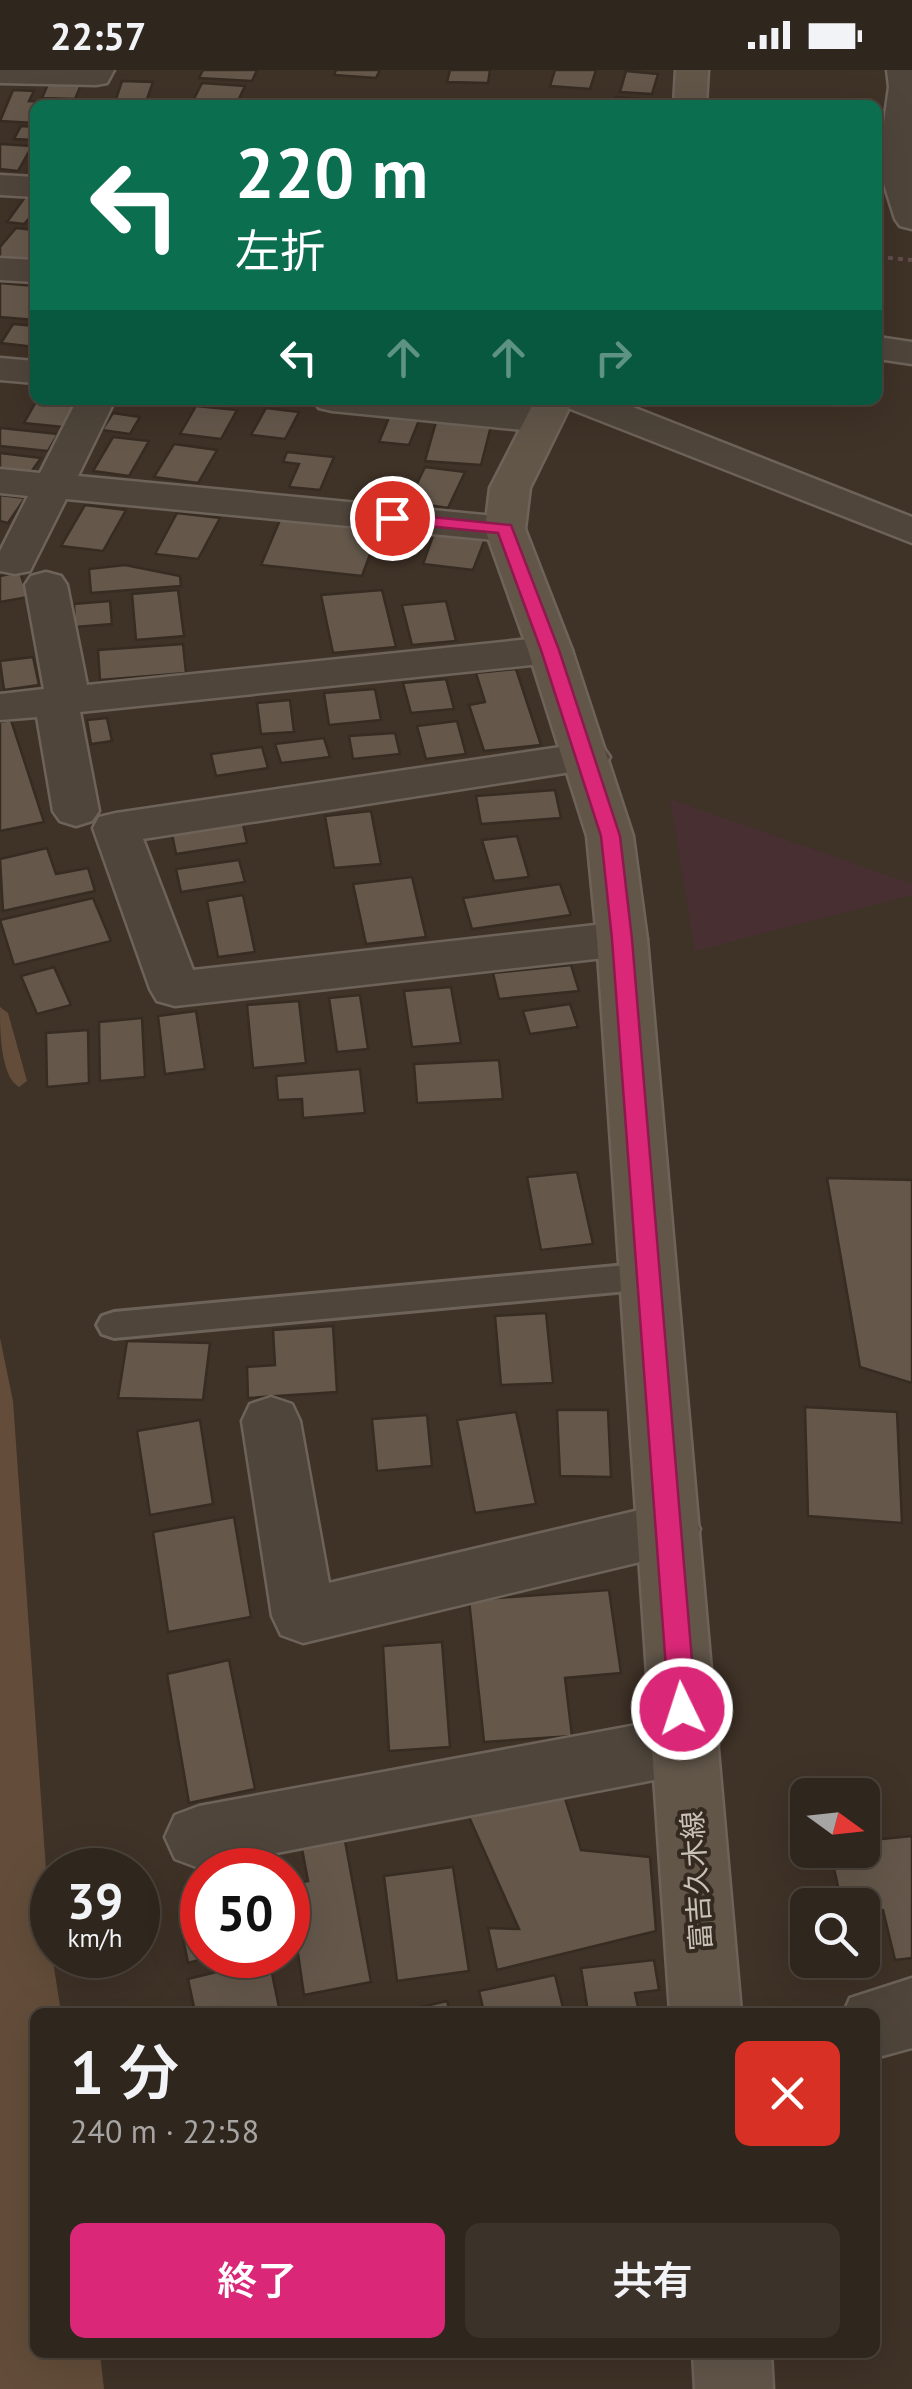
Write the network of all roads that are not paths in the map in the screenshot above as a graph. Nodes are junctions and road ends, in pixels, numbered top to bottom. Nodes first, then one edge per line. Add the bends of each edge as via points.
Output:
1 (692, 70) edge
2 (903, 70) edge
3 (0, 74) edge
4 (94, 84) edge
5 (690, 100) edge
6 (905, 146) edge
7 (0, 184) edge
8 (30, 187) edge
9 (912, 219) edge
10 (0, 268) edge
11 (30, 271) edge
12 (882, 349) edge
13 (912, 353) edge
14 (0, 369) edge
15 (30, 372) edge
16 (93, 405) edge
17 (494, 405) edge
18 (559, 407) edge
19 (0, 481) edge
20 (52, 485) junction
21 (505, 529) junction
22 (912, 531) edge
23 (550, 650) junction
24 (62, 701) junction
25 (0, 708) edge
26 (586, 757) junction
27 (76, 811) dead end
28 (622, 939) junction
29 (649, 1276) junction
30 (114, 1325) dead end
31 (271, 1421) dead end
32 (669, 1529) junction
33 (685, 1745) junction
34 (199, 1837) dead end
35 (706, 2008) edge
36 (912, 2013) edge
37 (880, 2022) edge
38 (732, 2358) edge
39 (734, 2389) edge

1 - 5 main road
2 - 6 street
3 - 4 street
6 - 9 street via 895,166
7 - 8 street
10 - 11 street
12 - 13 street
14 - 15 street
16 - 20 street
17 - 18 street
18 - 21 main road via 510,488
18 - 22 street
19 - 20 street
20 - 21 street
20 - 24 street via 31,573
21 - 23 main road, 富吉久木線
23 - 24 street
23 - 26 main road, 富吉久木線
24 - 25 street
24 - 27 street
26 - 28 main road, 富吉久木線 via 610,836
26 - 28 street via 116,828 175,989
28 - 29 main road, 富吉久木線
29 - 30 lane
29 - 32 main road, 富吉久木線
31 - 32 street via 303,1616
32 - 33 main road, 富吉久木線
33 - 34 street
33 - 35 main road, 富吉久木線
36 - 37 street
38 - 39 main road

